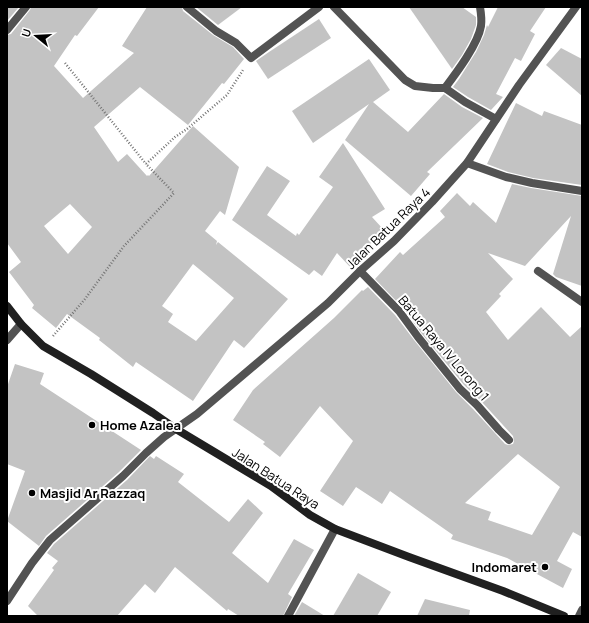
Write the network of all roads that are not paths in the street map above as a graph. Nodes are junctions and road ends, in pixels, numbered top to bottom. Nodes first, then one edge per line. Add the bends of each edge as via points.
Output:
1 (26, 7) edge
2 (187, 7) edge
3 (319, 7) edge
4 (334, 7) edge
5 (480, 7) edge
6 (576, 7) edge
7 (7, 30) edge
8 (445, 88) junction
9 (496, 120) junction
10 (467, 163) junction
11 (582, 191) edge
12 (360, 271) junction
13 (538, 271) dead end
14 (582, 302) edge
15 (7, 306) edge
16 (21, 324) junction
17 (7, 340) edge
18 (176, 429) junction
19 (508, 440) dead end
20 (335, 529) junction
21 (7, 601) edge
22 (582, 610) edge
23 (288, 616) edge
24 (564, 616) edge
25 (579, 616) edge

1 - 7 street
2 - 3 street via 216,31 236,43 251,58
4 - 8 street via 405,80 415,86
5 - 8 street via 482,17 479,32 470,51
6 - 9 street, Jalan Batua Raya 4
8 - 9 street
9 - 10 street, Jalan Batua Raya 4
10 - 11 street via 506,177
10 - 12 street, Jalan Batua Raya 4 via 394,241
12 - 18 street, Jalan Batua Raya 4 via 328,303
12 - 19 street, Batua Raya IV Lorong 1 via 399,311 460,388
13 - 14 street
15 - 16 main road, Jalan Batua Raya
16 - 17 street
16 - 18 main road, Jalan Batua Raya via 43,346
18 - 20 main road, Jalan Batua Raya
18 - 21 street, Jalan Batua Raya 4 via 50,540
20 - 23 street
20 - 24 main road, Jalan Batua Raya
22 - 25 street

